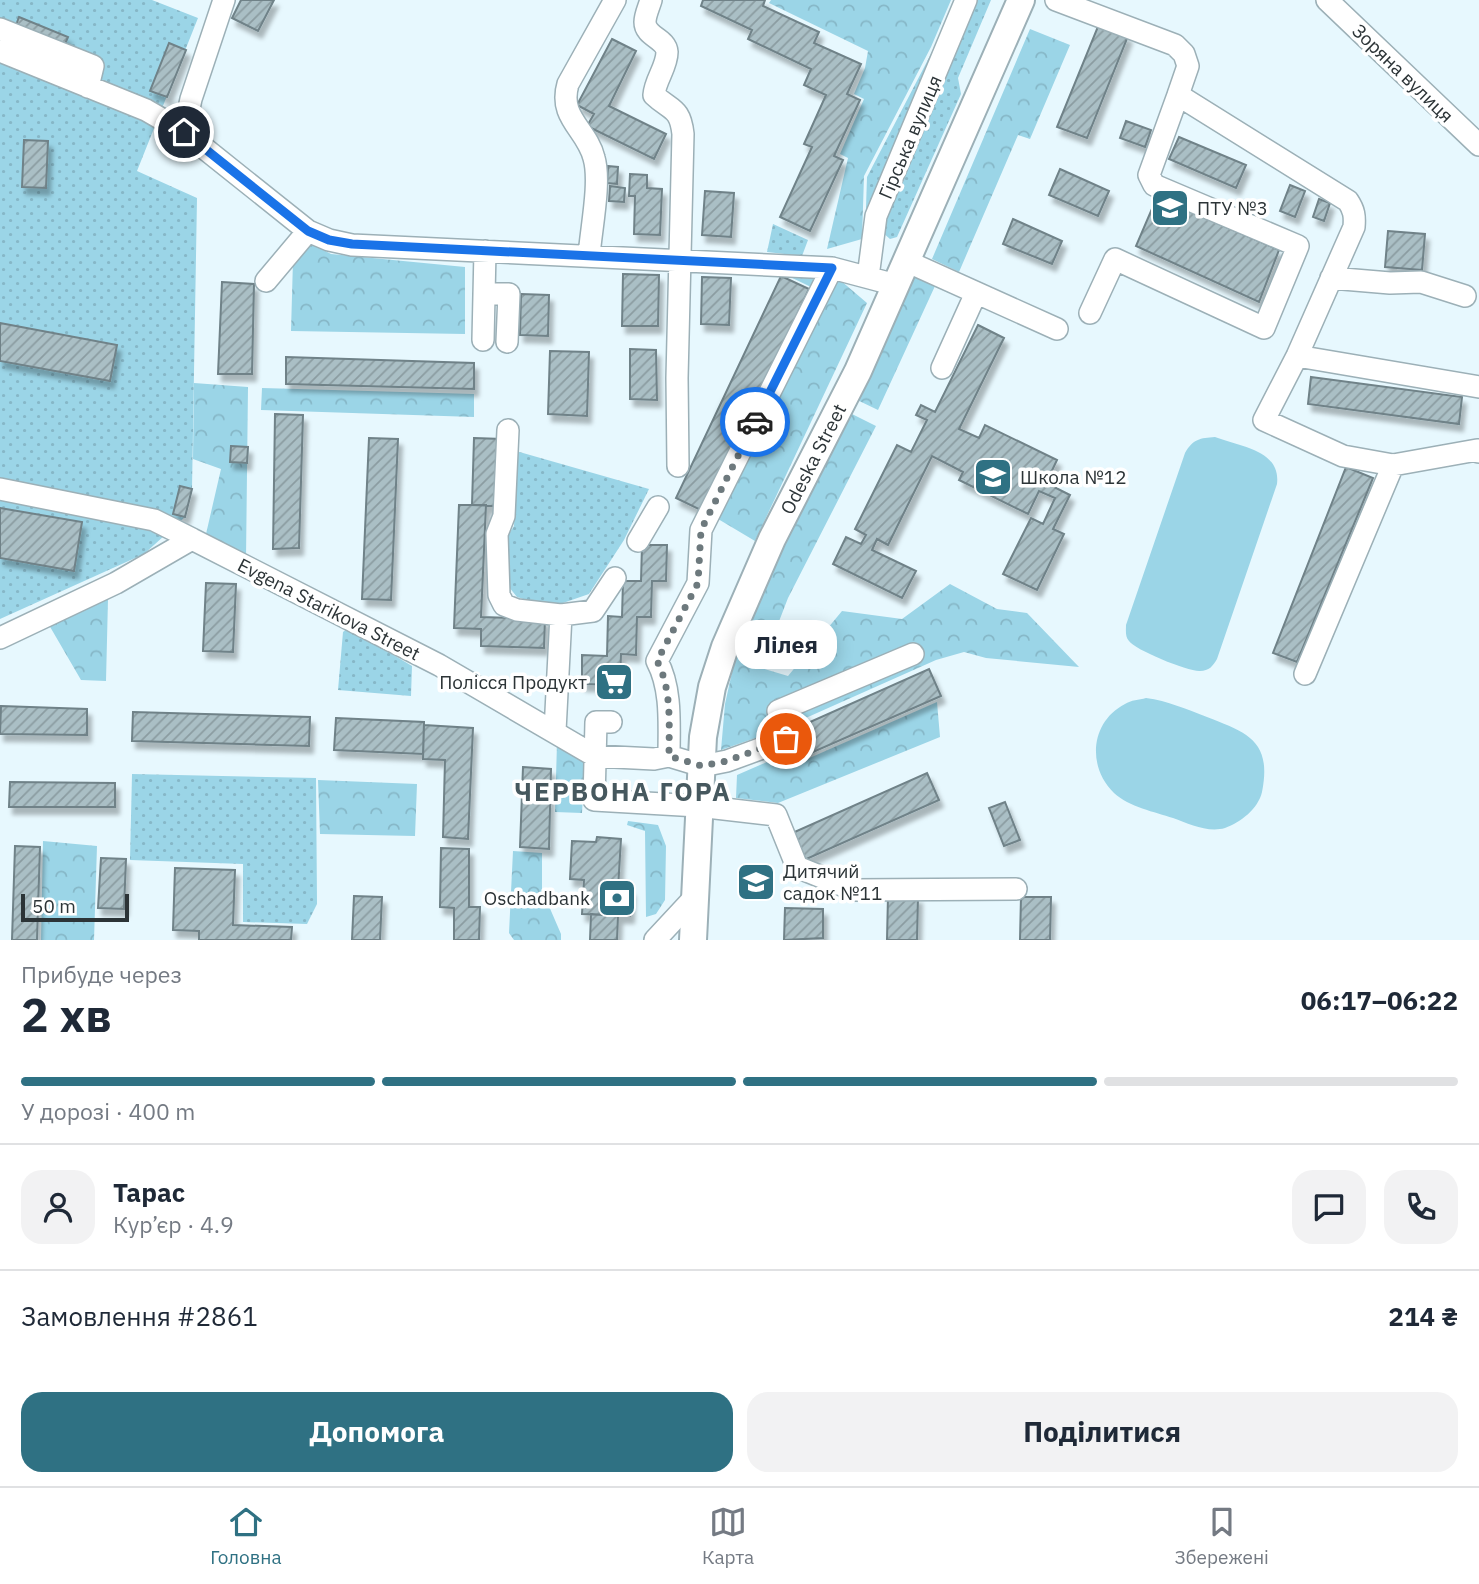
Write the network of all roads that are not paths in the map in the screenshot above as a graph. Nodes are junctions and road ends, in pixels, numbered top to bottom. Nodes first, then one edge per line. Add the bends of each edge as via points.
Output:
1 (224, 0) edge
2 (615, 0) edge
3 (651, 0) edge
4 (967, 0) edge
5 (1021, 0) edge
6 (1056, 0) edge
7 (1327, 0) edge
8 (0, 29) edge
9 (1, 56) edge
10 (88, 87) junction
11 (1178, 95) junction
12 (184, 132) junction
13 (1479, 145) edge
14 (308, 231) junction
15 (485, 251) junction
16 (589, 256) junction
17 (681, 262) junction
18 (832, 268) junction
19 (901, 273) junction
20 (868, 277) junction
21 (1331, 278) junction
22 (266, 281) dead end
23 (976, 293) junction
24 (484, 294) junction
25 (1465, 296) dead end
26 (1090, 313) dead end
27 (1057, 329) dead end
28 (483, 340) dead end
29 (507, 342) dead end
30 (1297, 356) junction
31 (942, 368) dead end
32 (1479, 387) edge
33 (508, 430) dead end
34 (1478, 444) edge
35 (1393, 465) junction
36 (678, 466) dead end
37 (0, 489) edge
38 (658, 507) dead end
39 (192, 539) junction
40 (638, 541) dead end
41 (615, 578) dead end
42 (561, 615) junction
43 (0, 638) edge
44 (913, 654) dead end
45 (1305, 674) dead end
46 (611, 722) dead end
47 (555, 731) junction
48 (595, 756) junction
49 (669, 756) junction
50 (702, 766) junction
51 (698, 806) junction
52 (1016, 889) dead end
53 (695, 897) junction
54 (655, 940) edge
55 (693, 940) edge

1 - 12 street
2 - 16 street via 564,96 594,156
3 - 17 street via 646,27 667,55 654,95 676,110 683,134
4 - 20 street, Гірська вулиця via 876,216
5 - 19 main road, Odeska Street
6 - 11 street via 1175,45 1188,66
7 - 13 street, Зоряна вулиця
8 - 10 street via 93,66
9 - 10 street
10 - 12 street via 146,110
11 - 21 street via 1348,201 1355,217 1353,227
11 - 26 street via 1149,175 1154,185 1298,246 1264,328 1115,259
12 - 14 street
14 - 15 street via 352,244
14 - 22 street
15 - 16 street
15 - 24 street
16 - 17 street
17 - 18 street
17 - 36 street
18 - 20 street
18 - 49 street via 701,530 698,583 657,661 669,708
19 - 20 street
19 - 23 street
19 - 50 main road, Odeska Street via 858,371 739,611 712,687
21 - 25 street via 1421,282
21 - 30 street
23 - 27 street
23 - 31 street
24 - 28 street
24 - 29 street via 509,294
30 - 32 street
30 - 35 street via 1264,420 1343,456
33 - 42 street via 504,516 497,534 499,595 504,605 517,610
34 - 35 street
35 - 45 street
37 - 39 street, Evgena Starikova Street via 154,520
38 - 40 street
39 - 43 street via 116,583
39 - 47 street, Evgena Starikova Street via 439,665
41 - 42 street via 593,611
42 - 47 street
44 - 50 street via 778,711 786,739
46 - 48 street via 596,722
47 - 48 street, Evgena Starikova Street
48 - 49 street, Evgena Starikova Street
48 - 51 street via 594,800
49 - 50 street, Evgena Starikova Street
50 - 51 main road, Odeska Street
51 - 52 street via 776,815 797,867 854,890
51 - 53 main road, Odeska Street
53 - 54 street
53 - 55 main road, Odeska Street

